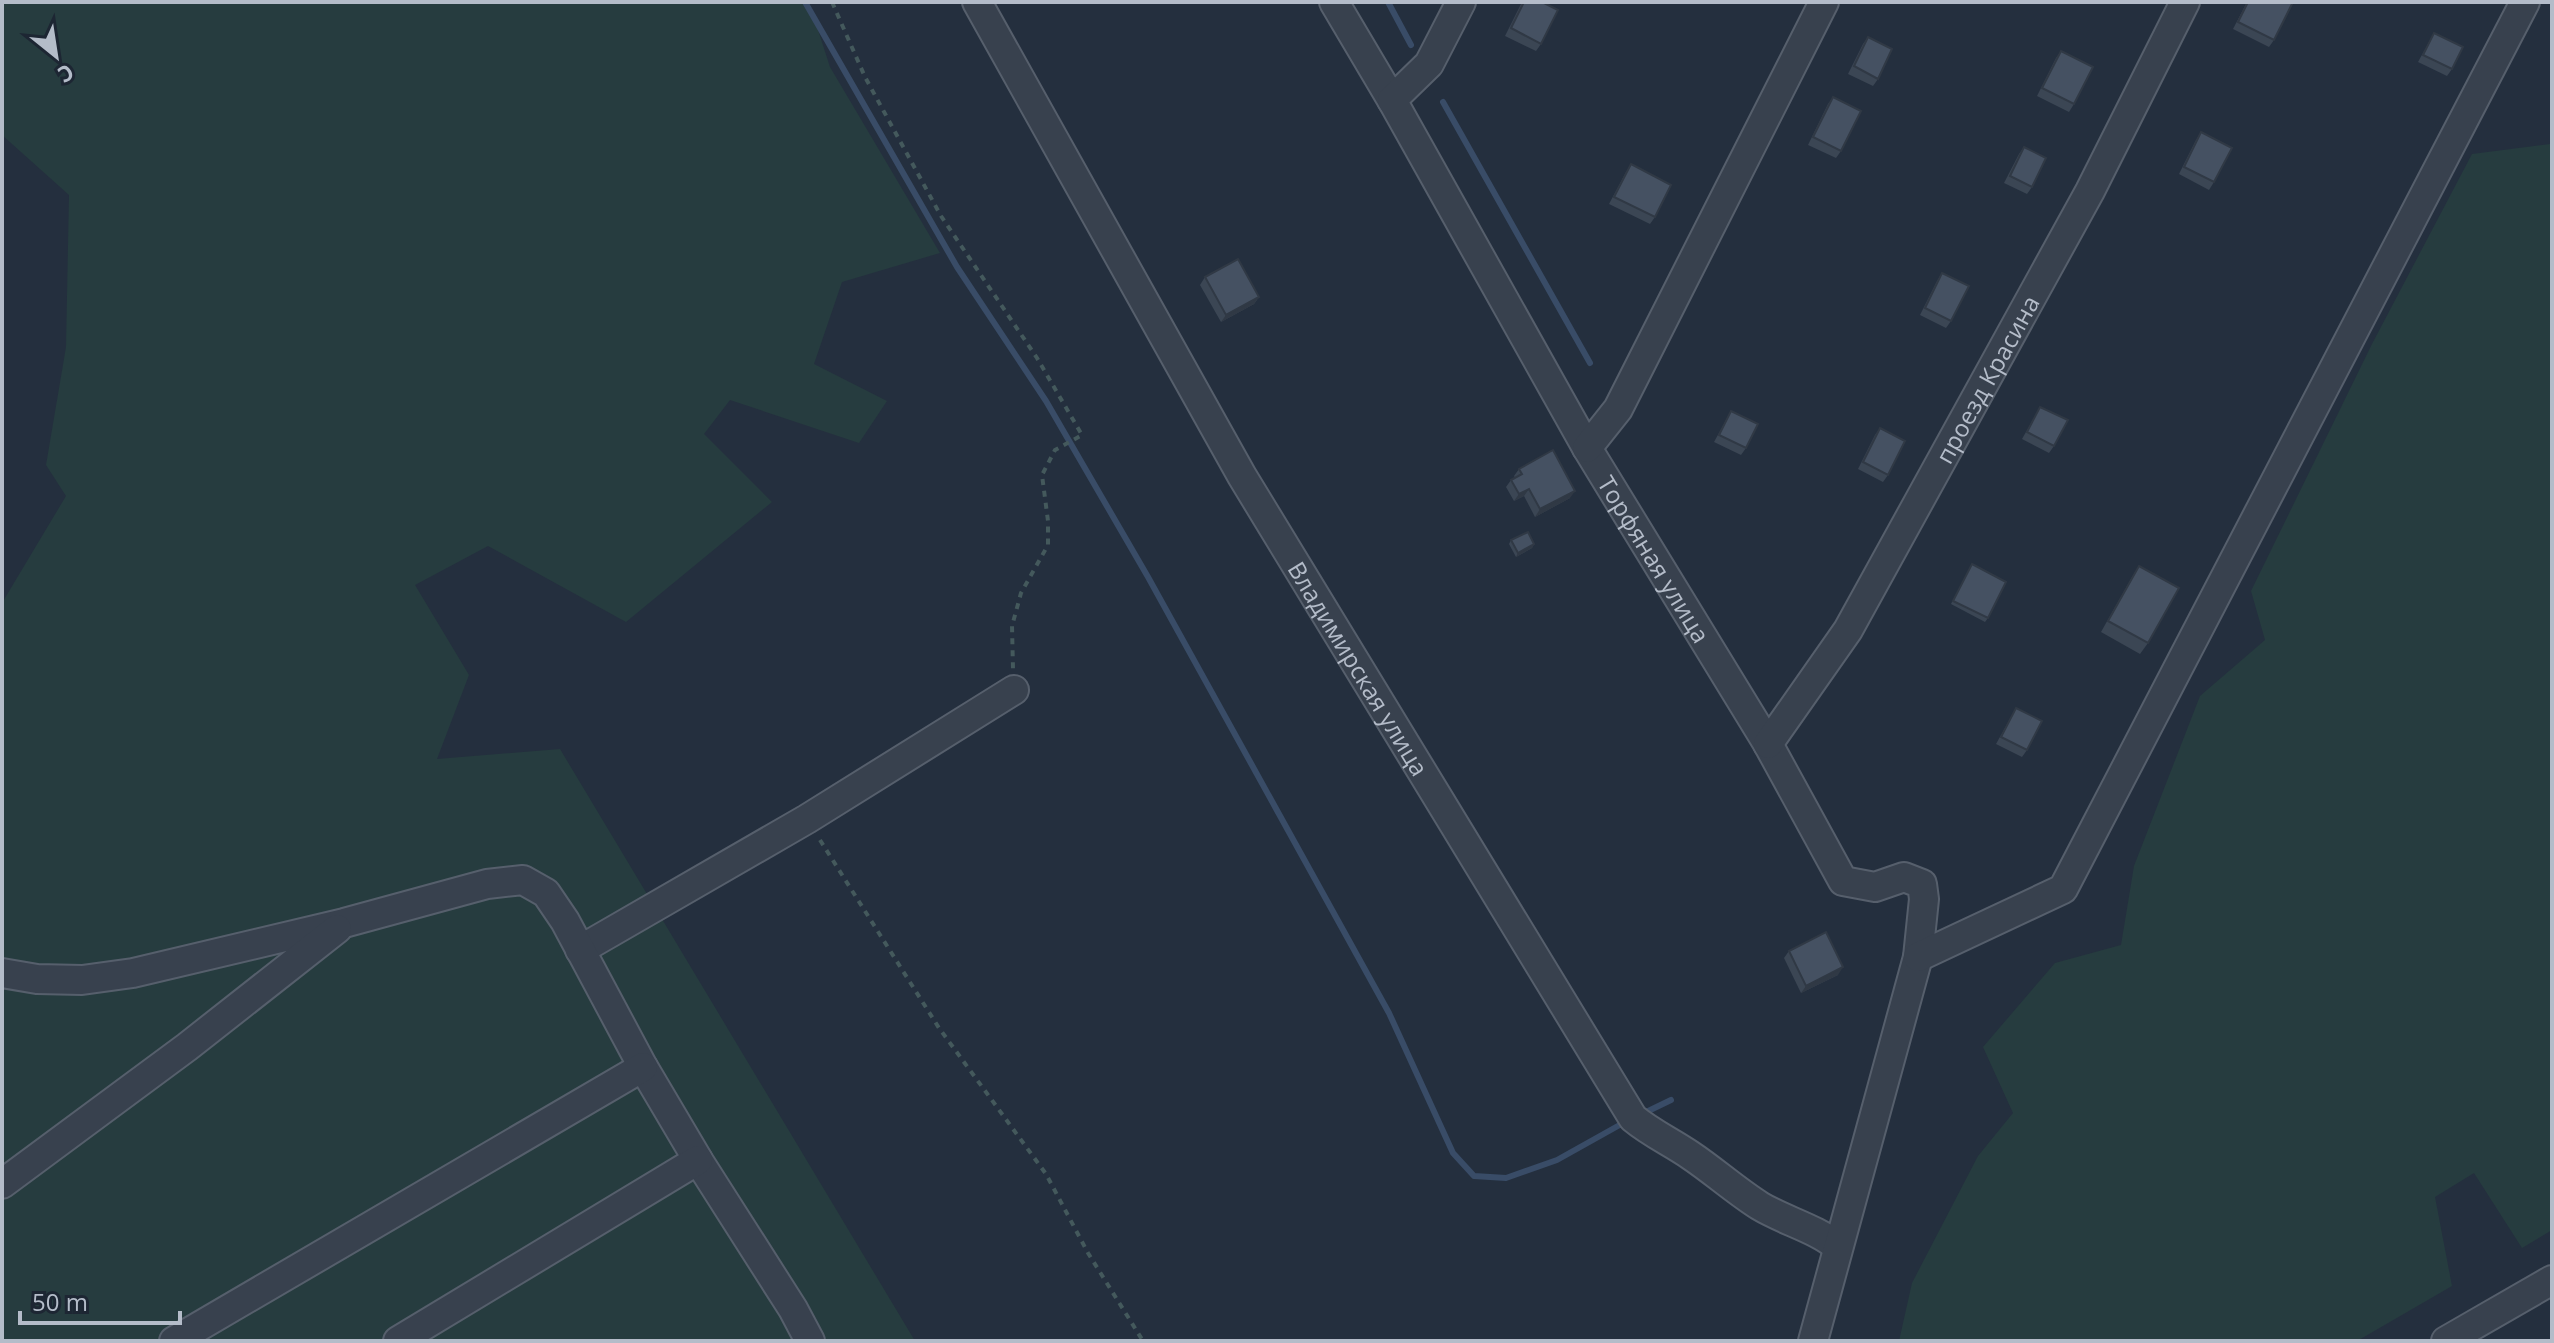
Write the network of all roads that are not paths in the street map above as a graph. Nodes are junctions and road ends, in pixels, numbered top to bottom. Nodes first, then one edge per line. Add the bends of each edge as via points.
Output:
1 (977, 2) edge
2 (1334, 2) edge
3 (1461, 2) edge
4 (1824, 2) edge
5 (2185, 2) edge
6 (2525, 2) edge
7 (1392, 100) junction
8 (1587, 448) junction
9 (1014, 690) road end
10 (1768, 744) junction
11 (344, 923) junction
12 (580, 950) junction
13 (1918, 957) junction
14 (2, 973) edge
15 (643, 1067) junction
16 (698, 1160) junction
17 (2, 1184) edge
18 (1837, 1246) junction
19 (2552, 1280) edge
20 (174, 1341) edge
21 (398, 1341) edge
22 (810, 1341) edge
23 (1813, 1341) edge
24 (2446, 1341) edge

1 - 18 street, Владимирская улица via 1242,476 1633,1118 1759,1206
2 - 7 street, Торфяная улица
3 - 7 street via 1429,64
4 - 8 street via 1618,409
5 - 10 street, проезд Красина via 2090,191 1848,630
6 - 13 street via 2063,889
7 - 8 street, Торфяная улица
8 - 10 street, Торфяная улица
9 - 12 street via 807,819
10 - 13 street, Торфяная улица via 1843,881 1875,887 1904,877 1922,884
11 - 12 street via 487,884 523,880 546,893
11 - 14 street via 133,973 82,980
11 - 17 street
12 - 15 street
13 - 18 street
15 - 16 street
15 - 20 street
16 - 21 street
16 - 22 street
18 - 23 street
19 - 24 street

